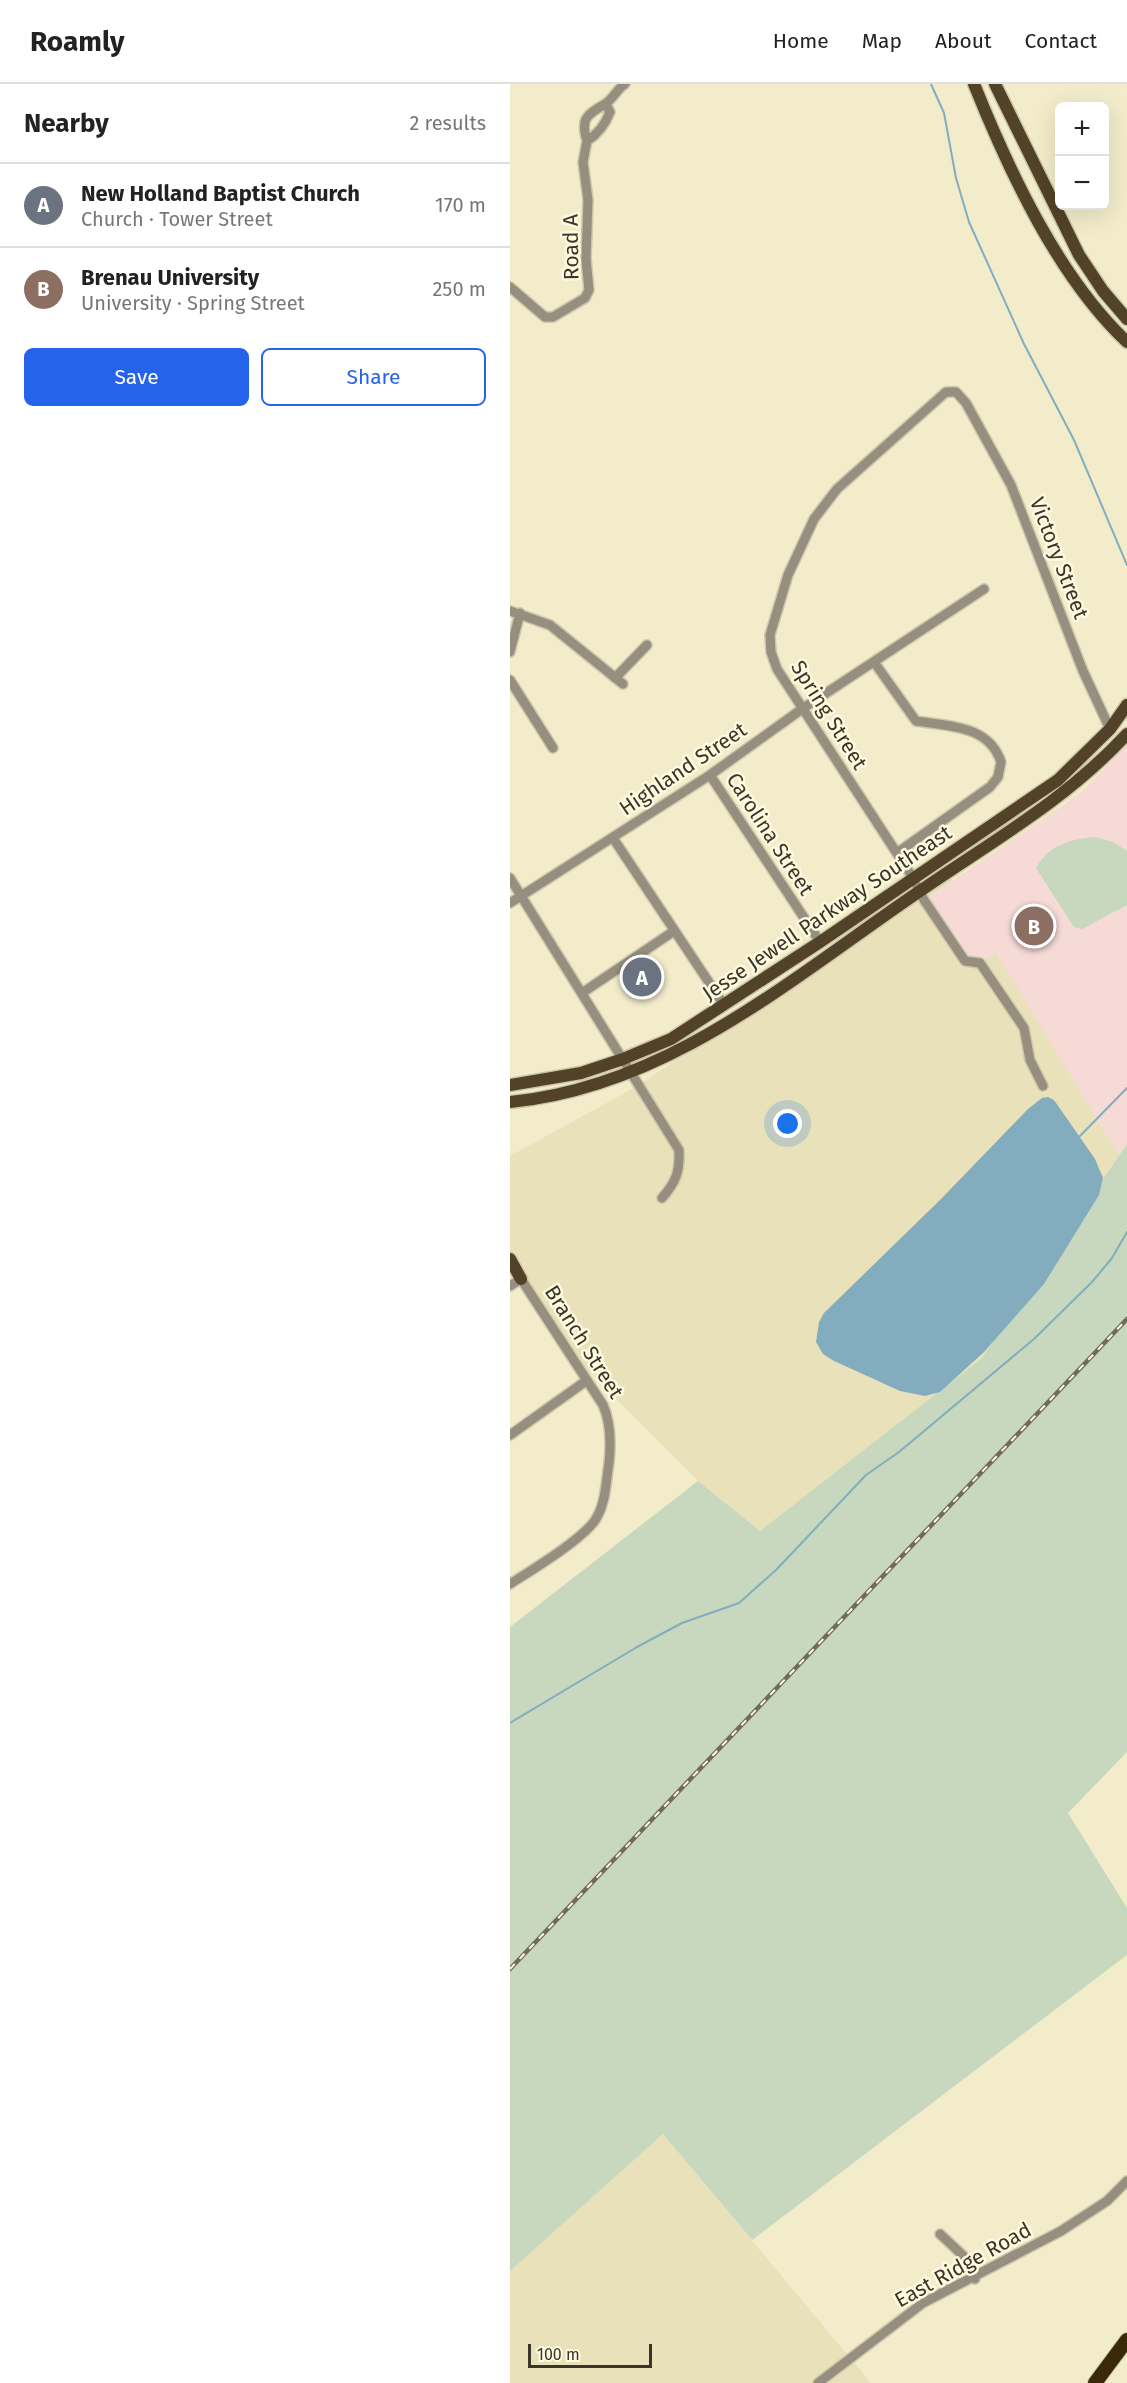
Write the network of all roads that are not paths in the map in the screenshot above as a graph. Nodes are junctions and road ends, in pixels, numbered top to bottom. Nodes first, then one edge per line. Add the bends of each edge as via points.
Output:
1 (625, 84) edge
2 (974, 84) edge
3 (995, 84) edge
4 (606, 104) junction
5 (587, 141) junction
6 (510, 287) edge
7 (1127, 319) edge
8 (1127, 342) edge
9 (966, 404) joint
10 (984, 589) dead end
11 (515, 612) edge
12 (647, 645) dead end
13 (510, 652) edge
14 (874, 662) junction
15 (510, 680) edge
16 (1127, 705) edge
17 (802, 709) junction
18 (1110, 729) junction
19 (1127, 734) edge
20 (553, 748) dead end
21 (711, 775) junction
22 (613, 838) junction
23 (897, 853) junction
24 (510, 878) edge
25 (913, 878) junction
26 (920, 891) junction
27 (522, 895) junction
28 (510, 903) edge
29 (674, 931) junction
30 (820, 942) junction
31 (582, 993) junction
32 (724, 1005) junction
33 (623, 1059) junction
34 (631, 1073) junction
35 (511, 1084) edge
36 (1043, 1086) dead end
37 (510, 1102) edge
38 (662, 1198) dead end
39 (510, 1259) edge
40 (521, 1279) junction
41 (510, 1286) edge
42 (586, 1381) junction
43 (510, 1435) edge
44 (510, 1584) edge
45 (1127, 2181) edge
46 (940, 2234) dead end
47 (975, 2279) junction
48 (1127, 2340) edge
49 (818, 2383) edge
50 (1095, 2383) edge

1 - 4 street, Road A
2 - 8 main road via 1051,246 1090,301
3 - 7 main road via 1079,255
4 - 5 street via 610,112 607,120
4 - 5 street, Road A via 595,108 586,118 583,129
5 - 6 street, Road A via 583,162 588,200 589,290 585,298 553,317 545,317
9 - 17 street, Spring Street via 956,392 940,396 837,489 814,519 788,575 770,635 777,669
9 - 18 street, Victory Street via 1011,485 1083,671
10 - 14 street, Highland Street
11 - 12 street via 550,625 619,681
11 - 13 street
14 - 17 street, Highland Street
14 - 23 street via 916,721 974,732 993,747 1001,762 998,777 990,787
15 - 20 street
16 - 18 main road, Jesse Jewell Parkway Southeast
17 - 21 street, Highland Street
17 - 23 street, Spring Street
18 - 25 main road, Jesse Jewell Parkway Southeast via 1058,780
19 - 26 main road, Jesse Jewell Parkway Southeast via 1071,788 1005,837
21 - 22 street, Highland Street
21 - 30 street, Carolina Street
22 - 27 street, Highland Street
22 - 29 street
23 - 25 street, Spring Street
24 - 27 street
25 - 26 street, Spring Street
25 - 30 main road, Jesse Jewell Parkway Southeast
26 - 34 main road, Jesse Jewell Parkway Southeast via 744,1013 683,1050
26 - 36 street, Spring Street via 965,961 980,963 1024,1028 1030,1060
27 - 28 street, Highland Street
27 - 31 street
29 - 31 street
29 - 32 street
30 - 32 main road, Jesse Jewell Parkway Southeast
31 - 33 street
32 - 33 main road, Jesse Jewell Parkway Southeast via 671,1039
33 - 34 street
33 - 35 main road, Jesse Jewell Parkway Southeast via 580,1073
34 - 37 main road, Jesse Jewell Parkway Southeast via 592,1086
34 - 38 street via 679,1150 676,1182
39 - 40 main road, Branch Street
40 - 41 street
40 - 42 street, Branch Street
42 - 43 street
42 - 44 street, Branch Street via 609,1418 610,1452 604,1498 597,1518 555,1554
45 - 47 street, East Ridge Road via 1107,2201 1061,2232
46 - 47 street via 971,2263
47 - 49 street, East Ridge Road via 923,2304
48 - 50 highway

